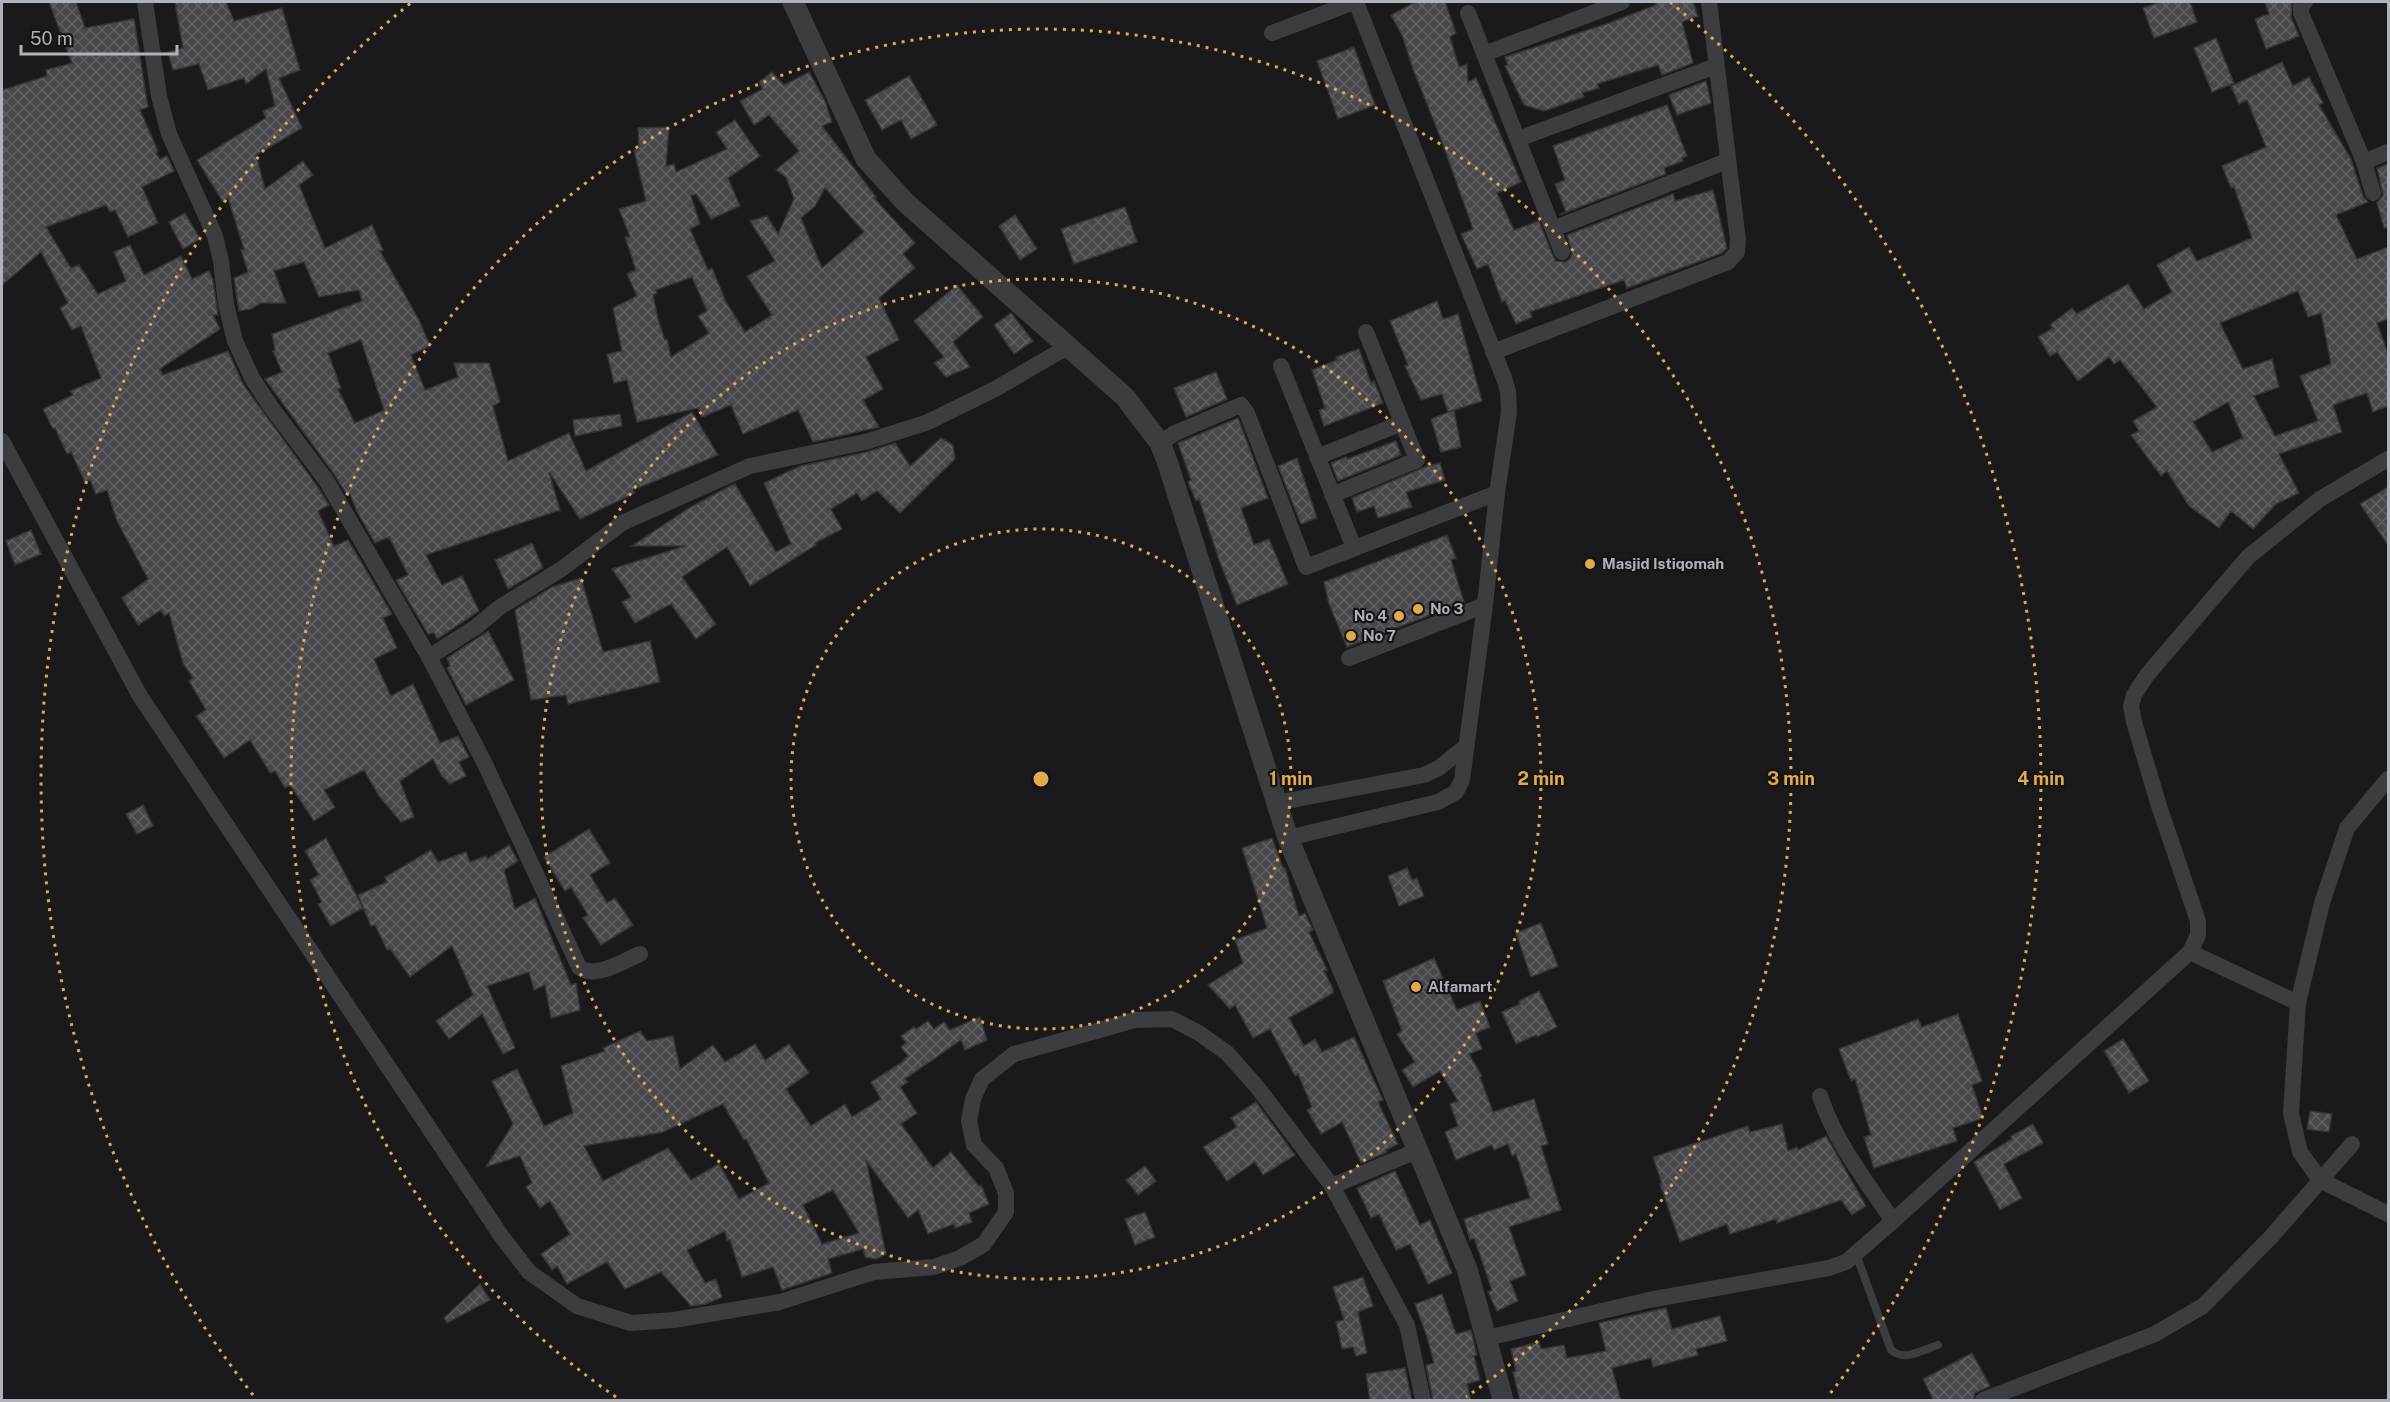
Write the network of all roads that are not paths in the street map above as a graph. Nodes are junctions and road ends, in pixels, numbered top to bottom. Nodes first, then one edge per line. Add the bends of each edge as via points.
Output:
1 (145, 2) edge
2 (793, 2) edge
3 (1355, 2) edge
4 (1622, 2) edge
5 (1709, 2) edge
6 (2305, 2) edge
7 (1468, 13) dead end
8 (1272, 33) dead end
9 (1484, 54) junction
10 (1716, 66) junction
11 (1518, 139) junction
12 (2388, 152) edge
13 (1727, 161) junction
14 (2364, 162) junction
15 (2373, 193) dead end
16 (1553, 229) junction
17 (1562, 252) dead end
18 (1366, 332) dead end
19 (1069, 346) junction
20 (1493, 352) junction
21 (1281, 366) dead end
22 (1402, 423) junction
23 (2, 441) edge
24 (1160, 443) junction
25 (1317, 457) junction
26 (2388, 459) edge
27 (1497, 493) junction
28 (1332, 495) junction
29 (1354, 549) junction
30 (1485, 605) junction
31 (429, 657) junction
32 (1350, 658) dead end
33 (1465, 747) junction
34 (2388, 779) edge
35 (1276, 803) junction
36 (1288, 838) junction
37 (2190, 952) junction
38 (640, 954) dead end
39 (2298, 1003) junction
40 (1820, 1096) dead end
41 (2352, 1144) dead end
42 (1419, 1150) junction
43 (2320, 1180) junction
44 (1332, 1186) junction
45 (2388, 1214) edge
46 (1893, 1221) junction
47 (1856, 1254) junction
48 (1487, 1338) junction
49 (1938, 1345) dead end
50 (1422, 1401) edge
51 (1503, 1401) edge
52 (1983, 1401) edge

1 - 31 street via 159,96 169,134 215,236 235,341 252,378 326,480
2 - 19 street via 866,159 905,202
3 - 8 street
3 - 20 street
4 - 9 street
5 - 10 street
6 - 14 street via 2301,13
7 - 9 street
9 - 11 street
10 - 11 street
10 - 13 street
11 - 16 street
12 - 14 street
13 - 16 street
13 - 20 street via 1738,240 1737,252 1728,262
14 - 15 street
16 - 17 street
18 - 22 street
19 - 24 street via 1125,397
19 - 31 street via 927,422 865,442 750,466 622,523 563,568
20 - 27 street via 1508,391 1509,412
21 - 25 street
22 - 25 street
22 - 28 street via 1417,460
23 - 44 street via 140,696 502,1237 530,1272 577,1306 631,1323 674,1320 780,1302 874,1272 934,1268 960,1258 984,1244 1006,1212 1006,1193 996,1168 974,1145 969,1121 982,1079 1014,1054 1135,1020 1172,1019 1227,1053
24 - 29 street via 1241,405 1306,567
24 - 35 street
25 - 28 street
26 - 37 street via 2320,499 2248,557 2134,695 2133,722 2198,921 2198,935
27 - 29 street
27 - 30 street
28 - 29 street
30 - 32 street
30 - 33 street
31 - 38 street via 484,762 579,968 594,973
33 - 35 street via 1424,775
33 - 36 street via 1462,780 1448,798
34 - 39 street via 2347,828 2322,903
35 - 36 street
36 - 42 street
37 - 39 street
37 - 46 street
39 - 43 street via 2291,1113 2300,1152
40 - 46 street via 1841,1144
41 - 43 street
42 - 44 street
42 - 48 street via 1467,1269
43 - 45 street
43 - 52 street via 2271,1237 2202,1306 2155,1334
44 - 50 street via 1407,1325
46 - 47 street
47 - 48 street via 1829,1268 1649,1300
47 - 49 lane via 1891,1350 1904,1356
48 - 51 street

